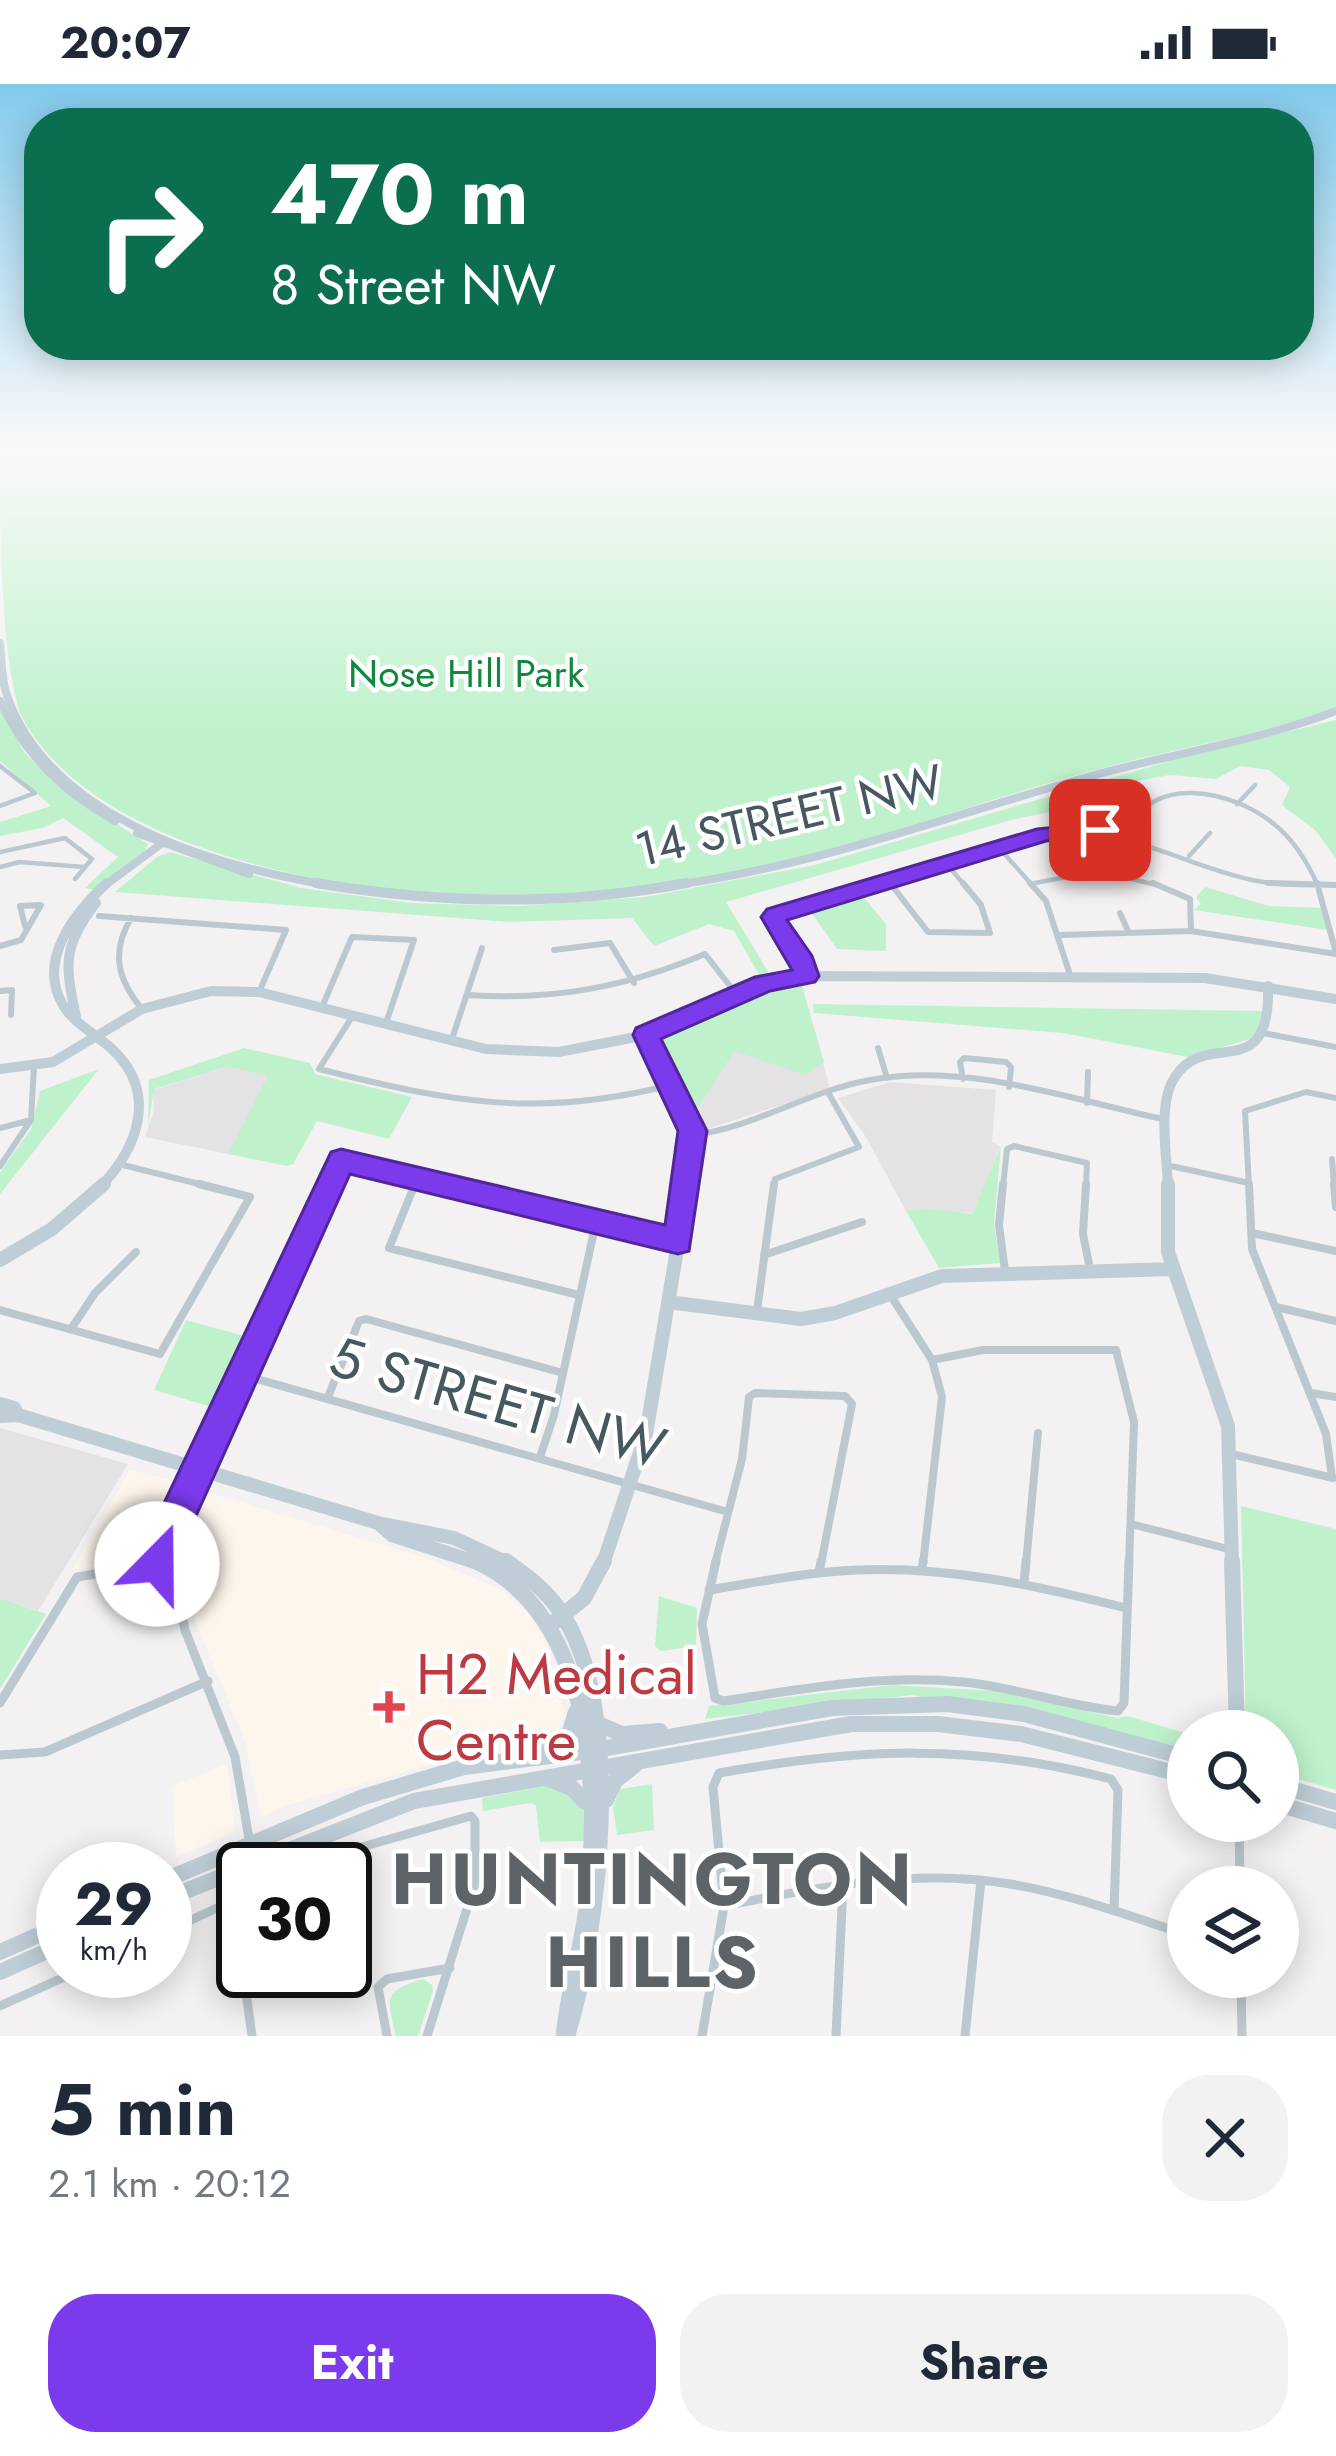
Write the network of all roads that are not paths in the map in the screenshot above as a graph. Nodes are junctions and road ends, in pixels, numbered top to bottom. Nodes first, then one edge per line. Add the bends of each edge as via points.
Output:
1 (0, 643) edge
2 (2, 696) edge
3 (1336, 714) edge
4 (0, 766) edge
5 (1255, 785) dead end
6 (1237, 804) junction
7 (0, 806) edge
8 (1210, 833) dead end
9 (1129, 834) junction
10 (163, 848) junction
11 (1000, 848) junction
12 (0, 852) edge
13 (1190, 856) junction
14 (947, 864) junction
15 (0, 867) edge
16 (85, 867) junction
17 (75, 879) dead end
18 (890, 882) junction
19 (1035, 884) junction
20 (1317, 885) junction
21 (1336, 885) edge
22 (1120, 913) dead end
23 (99, 916) dead end
24 (131, 918) junction
25 (26, 926) dead end
26 (1128, 932) junction
27 (1191, 932) junction
28 (1060, 934) junction
29 (0, 946) edge
30 (482, 948) dead end
31 (554, 950) dead end
32 (1336, 953) edge
33 (806, 976) junction
34 (1072, 980) junction
35 (634, 983) junction
36 (1268, 986) junction
37 (0, 991) edge
38 (259, 992) junction
39 (466, 995) junction
40 (737, 995) junction
41 (1336, 999) edge
42 (142, 1009) junction
43 (322, 1009) junction
44 (11, 1015) dead end
45 (352, 1017) junction
46 (385, 1026) junction
47 (1263, 1033) junction
48 (646, 1035) junction
49 (94, 1036) junction
50 (450, 1043) junction
51 (1336, 1047) edge
52 (878, 1048) dead end
53 (34, 1067) junction
54 (0, 1069) edge
55 (1088, 1072) dead end
56 (887, 1078) junction
57 (963, 1081) junction
58 (671, 1084) junction
59 (1009, 1088) junction
60 (829, 1094) junction
61 (1336, 1098) edge
62 (1087, 1103) junction
63 (31, 1120) junction
64 (1167, 1120) junction
65 (0, 1127) edge
66 (693, 1136) junction
67 (1332, 1159) dead end
68 (119, 1164) junction
69 (1166, 1165) junction
70 (0, 1166) edge
71 (418, 1178) junction
72 (1249, 1183) junction
73 (1336, 1207) edge
74 (596, 1222) junction
75 (862, 1222) dead end
76 (1251, 1233) junction
77 (678, 1241) junction
78 (1336, 1251) edge
79 (136, 1252) dead end
80 (764, 1255) junction
81 (0, 1260) edge
82 (1090, 1269) junction
83 (1174, 1269) junction
84 (1005, 1270) junction
85 (889, 1292) junction
86 (580, 1295) junction
87 (668, 1303) junction
88 (1276, 1307) junction
89 (0, 1310) edge
90 (756, 1314) junction
91 (1336, 1321) edge
92 (71, 1329) junction
93 (932, 1360) junction
94 (562, 1373) junction
95 (245, 1376) junction
96 (1311, 1394) junction
97 (328, 1397) junction
98 (1336, 1397) edge
99 (0, 1404) edge
100 (18, 1415) junction
101 (0, 1416) edge
102 (1038, 1433) dead end
103 (1231, 1454) junction
104 (540, 1457) junction
105 (201, 1470) junction
106 (1334, 1478) edge
107 (630, 1484) junction
108 (728, 1512) junction
109 (1131, 1524) junction
110 (1232, 1550) junction
111 (167, 1562) junction
112 (922, 1571) junction
113 (819, 1573) junction
114 (1024, 1582) junction
115 (709, 1590) junction
116 (1127, 1608) junction
117 (558, 1620) junction
118 (208, 1681) junction
119 (0, 1703) edge
120 (577, 1703) junction
121 (1237, 1710) edge
122 (594, 1722) junction
123 (705, 1730) junction
124 (1167, 1752) edge
125 (0, 1755) edge
126 (539, 1756) junction
127 (590, 1760) junction
128 (639, 1761) junction
129 (1167, 1770) edge
130 (543, 1777) junction
131 (1299, 1791) edge
132 (1336, 1802) edge
133 (586, 1804) junction
134 (1299, 1810) edge
135 (604, 1821) junction
136 (1336, 1821) edge
137 (250, 1842) edge
138 (274, 1842) edge
139 (284, 1842) edge
140 (372, 1844) edge
141 (981, 1880) junction
142 (843, 1885) junction
143 (724, 1906) junction
144 (1114, 1911) junction
145 (1167, 1928) edge
146 (36, 1936) edge
147 (0, 1952) edge
148 (36, 1956) edge
149 (450, 1968) junction
150 (0, 1972) edge
151 (36, 1990) edge
152 (247, 1998) edge
153 (1241, 1998) edge
154 (0, 2006) edge
155 (252, 2036) edge
156 (387, 2036) edge
157 (427, 2036) edge
158 (565, 2036) edge
159 (702, 2036) edge
160 (836, 2036) edge
161 (965, 2036) edge
162 (1242, 2036) edge

1 - 2 main road, 14 STREET NW
2 - 10 main road, 14 STREET NW via 56,771
2 - 10 main road, 14 STREET NW via 24,748 48,774
3 - 10 main road, 14 STREET NW via 815,862 644,895 409,900 303,886
4 - 7 street via 35,793
5 - 6 street
6 - 9 street via 1162,797 1136,812
6 - 20 street via 1280,829
8 - 13 street
9 - 11 street via 1063,831
9 - 13 street
10 - 49 main road via 108,891 75,933 66,967 76,1016
11 - 14 street
11 - 19 street
12 - 16 street via 65,838 92,859
13 - 20 street via 1250,880
14 - 18 street
14 - 18 street via 981,904 990,933 928,932
15 - 16 street
16 - 17 street
18 - 33 street via 773,917
19 - 27 street via 1088,868 1126,872 1190,899
19 - 28 street
20 - 21 street
20 - 32 street
22 - 26 street
23 - 24 street
24 - 38 street via 286,930
24 - 42 street via 116,955 118,973
25 - 29 street via 21,940
26 - 27 street
26 - 28 street
27 - 32 street
28 - 34 street
30 - 39 street
31 - 35 street via 610,943
33 - 34 main road
33 - 40 main road
34 - 36 main road via 1205,978
35 - 39 street via 573,998
35 - 40 street via 705,954
36 - 41 main road
36 - 47 main road
37 - 44 street via 12,990
38 - 42 main road via 189,994
38 - 43 main road
39 - 50 street
40 - 48 main road
42 - 49 main road
43 - 45 main road
43 - 46 street via 352,937 414,940
45 - 46 main road
45 - 58 street via 319,1069 453,1103 550,1108
46 - 50 main road
47 - 51 street
47 - 64 main road via 1179,1070 1168,1089
48 - 50 main road via 559,1052
48 - 58 main road
49 - 53 main road
49 - 68 main road via 128,1066 139,1092 136,1130
52 - 56 street
53 - 54 main road
53 - 63 street
55 - 62 street
56 - 57 street
56 - 60 street
57 - 59 street
57 - 59 street via 964,1058 1006,1062
58 - 66 main road
59 - 62 street
60 - 66 street
60 - 80 street via 859,1147 775,1179
61 - 72 street via 1306,1092 1246,1111
62 - 64 street
63 - 65 street
63 - 70 street
64 - 69 main road
66 - 77 main road
67 - 73 street
68 - 81 main road via 70,1217
68 - 92 street via 250,1197 160,1354
69 - 72 street
69 - 83 main road
71 - 74 street
71 - 86 street via 389,1248
71 - 95 street via 341,1160
72 - 76 street
74 - 77 street
74 - 86 street
75 - 80 street
76 - 78 street
76 - 88 street
77 - 87 main road
79 - 92 street
80 - 90 street
82 - 83 main road
82 - 84 main road
82 - 84 street via 1083,1234 1087,1163 1013,1146 1006,1149 999,1225
83 - 103 main road via 1209,1361
84 - 85 main road via 926,1278
85 - 90 main road via 818,1318
85 - 93 street
86 - 94 street
87 - 90 main road
87 - 107 main road
88 - 91 street
88 - 96 street
89 - 92 street
93 - 109 street via 982,1350 1116,1350 1134,1422
93 - 112 street via 943,1407
94 - 97 street via 365,1319
94 - 104 street
95 - 97 street, 5 STREET NW
95 - 105 street
96 - 98 street
96 - 106 street
97 - 104 street, 5 STREET NW
99 - 100 main road
100 - 101 main road
100 - 105 main road
102 - 114 street
103 - 106 street
103 - 110 main road
104 - 107 street, 5 STREET NW
105 - 111 street via 172,1529
105 - 117 main road via 377,1523 505,1576
107 - 108 street, 5 STREET NW
107 - 117 main road via 599,1577
108 - 113 street via 749,1397 850,1399
108 - 115 street
109 - 110 street
109 - 116 street
110 - 121 main road
111 - 118 street
111 - 119 street via 77,1577
112 - 113 street
112 - 114 street
113 - 115 street
114 - 116 street
115 - 116 street via 702,1624 717,1700 929,1679 1121,1709
117 - 120 main road
117 - 122 main road via 579,1649
118 - 125 street via 45,1752
118 - 137 street via 234,1750
120 - 126 main road via 568,1735
120 - 127 main road
122 - 123 main road via 632,1735
122 - 127 main road
123 - 124 main road via 832,1708 947,1704 1080,1726
123 - 127 main road
126 - 127 main road
126 - 138 main road via 410,1780
127 - 128 main road
127 - 130 main road
127 - 133 main road
127 - 135 main road
128 - 129 main road via 850,1724 918,1721 1032,1733
128 - 135 main road via 610,1786
130 - 133 main road via 572,1788
130 - 139 main road via 414,1801
131 - 132 main road
133 - 158 main road via 589,1890
134 - 136 main road
135 - 158 main road via 601,1904
140 - 149 street via 475,1821 475,1883
141 - 142 street
141 - 144 street
141 - 161 street
142 - 143 street
142 - 160 street
143 - 144 street via 718,1773 908,1747 1012,1755 1114,1780
143 - 159 street
144 - 145 street
146 - 147 main road
148 - 150 main road
149 - 156 street via 378,1987
149 - 157 street
151 - 154 street
152 - 155 street
153 - 162 street

